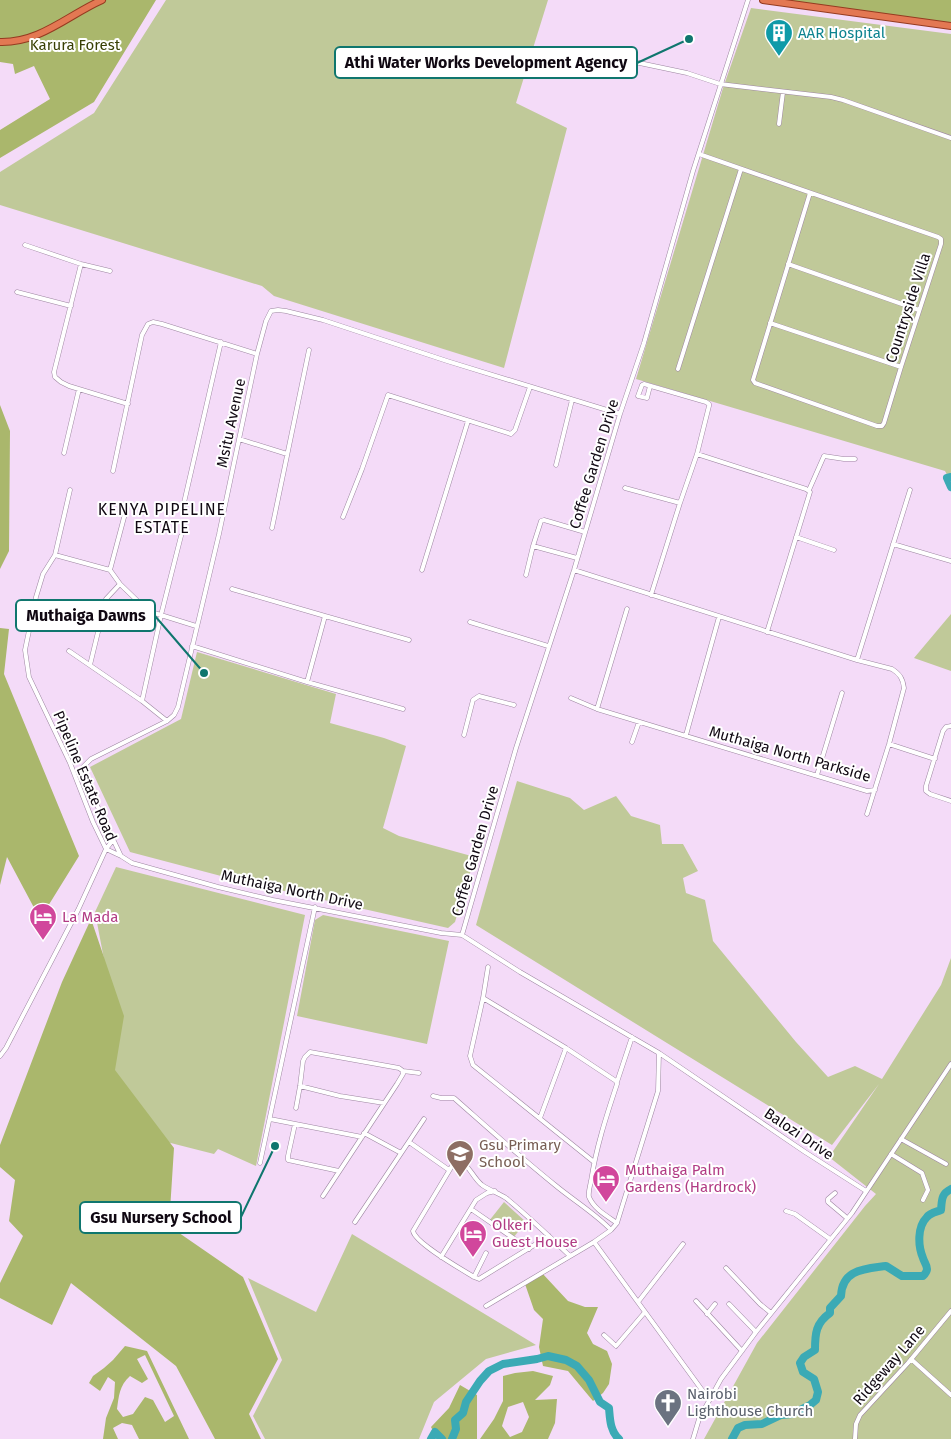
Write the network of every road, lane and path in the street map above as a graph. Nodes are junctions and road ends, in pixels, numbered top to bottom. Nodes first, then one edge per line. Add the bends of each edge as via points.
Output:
1 (102, 0) edge
2 (748, 0) edge
3 (763, 0) edge
4 (951, 26) edge
5 (0, 42) edge
6 (630, 61) dead end
7 (720, 84) junction
8 (783, 92) junction
9 (779, 124) dead end
10 (951, 138) edge
11 (699, 154) junction
12 (741, 169) junction
13 (810, 193) junction
14 (25, 245) dead end
15 (81, 264) junction
16 (788, 264) junction
17 (110, 271) dead end
18 (17, 292) dead end
19 (71, 306) junction
20 (920, 310) junction
21 (770, 322) junction
22 (221, 342) junction
23 (309, 350) dead end
24 (257, 354) junction
25 (901, 367) junction
26 (678, 369) dead end
27 (650, 386) dead end
28 (530, 387) junction
29 (79, 389) junction
30 (572, 400) junction
31 (128, 404) junction
32 (620, 414) junction
33 (468, 421) junction
34 (239, 439) junction
35 (64, 454) dead end
36 (287, 454) junction
37 (697, 454) junction
38 (855, 459) dead end
39 (556, 465) dead end
40 (113, 471) dead end
41 (625, 488) dead end
42 (70, 490) dead end
43 (910, 490) dead end
44 (809, 491) junction
45 (680, 503) junction
46 (183, 507) dead end
47 (126, 510) dead end
48 (343, 517) dead end
49 (272, 528) dead end
50 (585, 532) junction
51 (181, 536) dead end
52 (796, 537) junction
53 (893, 544) junction
54 (534, 546) junction
55 (834, 550) dead end
56 (55, 555) junction
57 (577, 558) junction
58 (951, 561) edge
59 (110, 570) junction
60 (422, 570) dead end
61 (574, 570) junction
62 (526, 575) dead end
63 (120, 584) junction
64 (232, 589) dead end
65 (651, 595) junction
66 (627, 609) dead end
67 (161, 615) junction
68 (326, 616) junction
69 (720, 617) junction
70 (470, 622) dead end
71 (196, 626) junction
72 (767, 632) junction
73 (409, 640) dead end
74 (192, 646) junction
75 (548, 646) junction
76 (69, 650) dead end
77 (857, 660) junction
78 (90, 665) junction
79 (307, 682) junction
80 (842, 693) dead end
81 (571, 698) dead end
82 (142, 701) junction
83 (514, 705) dead end
84 (403, 709) dead end
85 (597, 709) junction
86 (167, 721) junction
87 (639, 722) junction
88 (951, 726) edge
89 (464, 736) dead end
90 (686, 736) junction
91 (632, 742) dead end
92 (889, 744) junction
93 (935, 759) junction
94 (817, 775) junction
95 (875, 790) junction
96 (951, 801) edge
97 (867, 814) dead end
98 (114, 840) junction
99 (106, 849) junction
100 (121, 856) junction
101 (315, 908) junction
102 (462, 935) junction
103 (488, 967) dead end
104 (483, 998) junction
105 (632, 1037) junction
106 (566, 1048) junction
107 (659, 1053) junction
108 (0, 1056) edge
109 (951, 1064) edge
110 (403, 1071) junction
111 (419, 1073) dead end
112 (616, 1083) junction
113 (300, 1086) junction
114 (433, 1096) dead end
115 (384, 1103) junction
116 (296, 1108) dead end
117 (540, 1118) junction
118 (270, 1119) junction
119 (424, 1119) dead end
120 (295, 1124) junction
121 (363, 1135) junction
122 (901, 1139) junction
123 (409, 1142) junction
124 (401, 1153) junction
125 (891, 1154) junction
126 (594, 1162) junction
127 (260, 1163) dead end
128 (946, 1164) dead end
129 (450, 1170) junction
130 (339, 1171) junction
131 (495, 1191) junction
132 (866, 1192) junction
133 (835, 1193) dead end
134 (323, 1196) dead end
135 (923, 1200) dead end
136 (471, 1209) junction
137 (786, 1211) dead end
138 (847, 1218) junction
139 (355, 1222) dead end
140 (617, 1223) junction
141 (612, 1230) junction
142 (549, 1236) junction
143 (830, 1240) junction
144 (594, 1242) junction
145 (683, 1244) dead end
146 (529, 1249) junction
147 (486, 1254) dead end
148 (441, 1256) junction
149 (570, 1256) junction
150 (726, 1268) dead end
151 (474, 1276) junction
152 (696, 1301) dead end
153 (638, 1302) junction
154 (715, 1304) dead end
155 (729, 1304) dead end
156 (486, 1306) dead end
157 (645, 1312) junction
158 (771, 1313) junction
159 (950, 1313) edge
160 (707, 1314) junction
161 (756, 1332) junction
162 (604, 1335) dead end
163 (742, 1351) junction
164 (911, 1359) junction
165 (951, 1395) edge
166 (710, 1398) junction
167 (693, 1439) edge
168 (855, 1439) edge

1 - 5 highway via 42,34 25,40
2 - 7 street, Coffee Garden Drive
3 - 4 highway
6 - 7 street
7 - 8 street
7 - 11 street, Coffee Garden Drive
8 - 9 street
8 - 10 street via 843,100
11 - 12 street, Countryside Villa
11 - 32 street, Coffee Garden Drive via 644,344
12 - 13 street, Countryside Villa
12 - 26 street
13 - 16 street
13 - 20 street, Countryside Villa via 940,238 941,244
14 - 15 street
15 - 17 street
15 - 19 street
16 - 20 street
16 - 21 street
18 - 19 street
19 - 29 street via 54,372 61,382
20 - 25 street, Countryside Villa
21 - 25 street
21 - 25 street, Countryside Villa via 753,381 869,423 882,426 884,423
22 - 24 street
22 - 31 street via 162,324 148,324 142,335
22 - 46 street
23 - 36 street
24 - 28 street, Msitu Avenue via 269,313 278,310 323,320
24 - 34 street, Msitu Avenue
27 - 37 street via 708,404
28 - 30 street, Msitu Avenue
28 - 33 street via 512,433
29 - 31 street
29 - 35 street
30 - 32 street, Msitu Avenue
30 - 39 street
31 - 40 street
32 - 50 street, Coffee Garden Drive
33 - 48 street via 388,395
33 - 60 street
34 - 36 street
34 - 71 street, Msitu Avenue
36 - 49 street
37 - 44 street
37 - 45 street
38 - 44 street via 823,457
41 - 45 street
42 - 56 street, Pipeline Estate Road
43 - 53 street
44 - 52 street
45 - 65 street
47 - 59 street
50 - 54 street via 544,520
50 - 57 street, Coffee Garden Drive
51 - 67 street
52 - 55 street
52 - 72 street
53 - 58 street
53 - 77 street
54 - 57 street
54 - 62 street
56 - 59 street
56 - 99 street, Pipeline Estate Road via 43,574 36,597 25,650 29,677
57 - 61 street, Coffee Garden Drive
59 - 63 street
61 - 65 street, Muthaiga North Parkside
61 - 75 street, Coffee Garden Drive
63 - 67 street via 148,611
63 - 78 street via 106,599
64 - 68 street
65 - 69 street, Muthaiga North Parkside
66 - 85 street
67 - 71 street
67 - 82 street
68 - 73 street
68 - 79 street
69 - 72 street, Muthaiga North Parkside
69 - 90 street
70 - 75 street
71 - 74 street, Msitu Avenue
72 - 77 street, Muthaiga North Parkside
74 - 79 street
74 - 86 street, Msitu Avenue via 178,707
75 - 102 street, Coffee Garden Drive
76 - 78 street
77 - 92 street, Muthaiga North Parkside via 892,669 902,678 904,688
78 - 82 street
79 - 84 street
80 - 94 street
81 - 85 street, Muthaiga North Parkside
82 - 86 street
83 - 89 street via 477,697 473,700
85 - 87 street, Muthaiga North Parkside
86 - 98 street via 83,766 86,782
87 - 90 street, Muthaiga North Parkside
87 - 91 street
88 - 93 street via 943,731
90 - 94 street, Muthaiga North Parkside
92 - 93 street
92 - 95 street, Muthaiga North Parkside
93 - 96 street via 926,791
94 - 95 street, Muthaiga North Parkside via 867,791
95 - 97 street
98 - 99 street
98 - 100 street
99 - 100 street
99 - 108 street, Pipeline Estate Road via 78,910
100 - 101 street, Muthaiga North Drive via 132,863 200,882
101 - 102 street, Muthaiga North Drive
101 - 118 street
102 - 105 street, Balozi Drive
103 - 104 street
104 - 106 street
104 - 117 street via 470,1056 473,1065
105 - 107 street, Balozi Drive
105 - 112 street
106 - 112 street
106 - 117 street
107 - 132 street, Balozi Drive
107 - 140 street via 658,1091
109 - 122 street
110 - 111 street
110 - 113 street via 310,1052 303,1062
110 - 115 street
112 - 126 street
113 - 115 street
113 - 116 street
114 - 141 street via 454,1098
115 - 121 street
117 - 126 street
118 - 120 street
118 - 127 street
119 - 123 street
120 - 121 street
120 - 130 street via 288,1160
121 - 124 street
121 - 130 street
122 - 125 street
122 - 128 street
123 - 124 street
123 - 129 street
124 - 139 street
125 - 132 street
125 - 135 street via 924,1175 928,1190
126 - 140 street via 589,1196 598,1209
129 - 131 street via 455,1161 460,1160 476,1179
129 - 148 street via 413,1231
130 - 134 street
131 - 136 street via 480,1197
131 - 142 street
132 - 138 street
133 - 138 street via 828,1202
136 - 146 street
136 - 148 street
137 - 143 street
138 - 143 street
140 - 141 street
141 - 144 street
142 - 146 street
142 - 149 street
143 - 158 street
144 - 149 street
144 - 153 street
145 - 153 street
146 - 151 street via 484,1277
147 - 151 street
148 - 151 street
149 - 156 street
150 - 158 street
152 - 160 street
153 - 157 street
154 - 160 street
155 - 161 street
157 - 162 street via 616,1346
157 - 166 street
158 - 161 street
159 - 164 street, Ridgeway Lane
160 - 163 street
161 - 163 street
163 - 166 street
164 - 165 street
164 - 168 street, Ridgeway Lane via 860,1415
166 - 167 street

